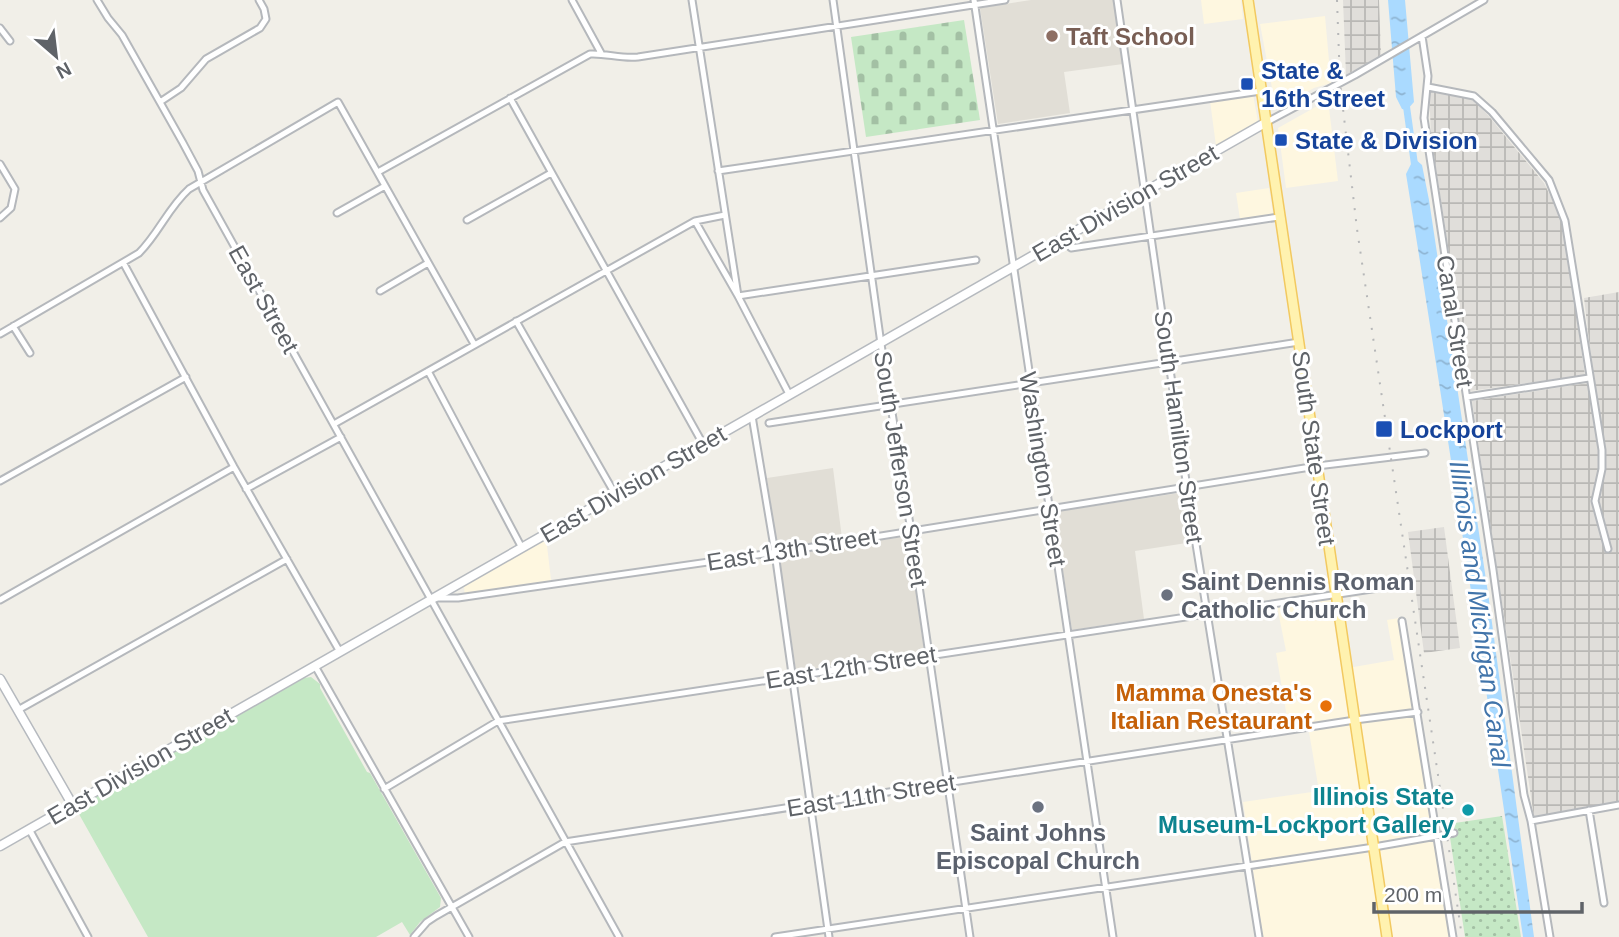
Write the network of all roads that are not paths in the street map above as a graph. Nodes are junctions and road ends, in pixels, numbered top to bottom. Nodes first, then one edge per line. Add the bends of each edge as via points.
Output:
1 (97, 0) edge
2 (259, 0) edge
3 (572, 0) edge
4 (691, 0) edge
5 (833, 0) edge
6 (1005, 0) edge
7 (1117, 0) edge
8 (1248, 0) edge
9 (1484, 0) edge
10 (975, 2) edge
11 (836, 25) junction
12 (0, 28) edge
13 (1422, 36) junction
14 (10, 41) dead end
15 (700, 47) junction
16 (601, 53) junction
17 (1428, 87) junction
18 (1261, 91) junction
19 (510, 99) junction
20 (160, 102) junction
21 (1133, 111) junction
22 (1265, 123) junction
23 (994, 130) junction
24 (855, 149) junction
25 (0, 164) edge
26 (718, 171) junction
27 (378, 173) junction
28 (551, 173) junction
29 (202, 180) junction
30 (385, 186) junction
31 (1145, 189) junction
32 (337, 213) dead end
33 (724, 215) junction
34 (1279, 217) junction
35 (0, 218) edge
36 (467, 220) dead end
37 (695, 221) junction
38 (1151, 237) junction
39 (1071, 248) dead end
40 (976, 260) dead end
41 (428, 263) junction
42 (124, 264) junction
43 (1014, 267) junction
44 (607, 271) junction
45 (873, 275) junction
46 (380, 291) dead end
47 (738, 296) junction
48 (516, 321) junction
49 (13, 326) junction
50 (0, 334) edge
51 (1299, 342) junction
52 (474, 344) junction
53 (881, 344) junction
54 (30, 353) dead end
55 (1169, 361) junction
56 (428, 371) junction
57 (186, 377) junction
58 (1589, 378) junction
59 (1029, 382) junction
60 (789, 394) junction
61 (1467, 397) junction
62 (891, 404) junction
63 (752, 416) junction
64 (769, 423) dead end
65 (334, 424) junction
66 (341, 437) junction
67 (703, 444) junction
68 (1425, 453) dead end
69 (234, 467) junction
70 (1317, 467) junction
71 (0, 481) edge
72 (1187, 488) junction
73 (246, 489) junction
74 (615, 494) junction
75 (1049, 509) junction
76 (911, 531) junction
77 (522, 548) junction
78 (1608, 549) dead end
79 (775, 553) junction
80 (287, 559) junction
81 (1385, 587) dead end
82 (1336, 593) junction
83 (432, 598) junction
84 (0, 600) edge
85 (1207, 614) junction
86 (1402, 621) dead end
87 (1067, 634) junction
88 (340, 652) junction
89 (929, 654) junction
90 (316, 666) junction
91 (793, 677) junction
92 (0, 679) edge
93 (17, 710) junction
94 (1418, 712) junction
95 (1355, 720) junction
96 (498, 721) junction
97 (1228, 740) junction
98 (1086, 762) junction
99 (948, 783) junction
100 (384, 789) junction
101 (72, 804) junction
102 (809, 804) junction
103 (1619, 805) edge
104 (1589, 810) junction
105 (1531, 821) junction
106 (29, 829) junction
107 (1454, 832) dead end
108 (1437, 836) junction
109 (565, 842) junction
110 (0, 846) edge
111 (1374, 847) junction
112 (1247, 866) junction
113 (1105, 886) junction
114 (1604, 903) dead end
115 (452, 907) junction
116 (965, 907) junction
117 (827, 929) junction
118 (89, 937) edge
119 (414, 937) edge
120 (469, 937) edge
121 (619, 937) edge
122 (775, 937) edge
123 (829, 937) edge
124 (970, 937) edge
125 (1113, 937) edge
126 (1259, 937) edge
127 (1387, 937) edge
128 (1453, 937) edge
129 (1550, 937) edge

1 - 20 street, East Street
2 - 20 street via 266,19 260,28 206,59 181,88
3 - 16 street
4 - 15 street
5 - 11 street, South Jefferson Street
6 - 10 street
7 - 21 street, South Hamilton Street
8 - 18 main road, South State Street
9 - 13 street
10 - 11 street
10 - 23 street, Washington Street
11 - 15 street
11 - 24 street, South Jefferson Street
12 - 14 street
13 - 17 street, Canal Street
13 - 22 street
15 - 16 street via 627,58
15 - 26 street
16 - 19 street via 590,54
17 - 58 street via 1474,96 1549,180 1565,221
17 - 61 street, Canal Street via 1424,118
18 - 21 street
18 - 22 main road, South State Street
19 - 27 street
19 - 28 street
20 - 29 street, East Street
21 - 23 street
21 - 31 street, South Hamilton Street
22 - 31 street, East Division Street
22 - 34 main road, South State Street
23 - 24 street
23 - 43 street, Washington Street
24 - 26 street
24 - 45 street, South Jefferson Street
25 - 35 street via 15,189 11,208
26 - 33 street
27 - 29 street via 338,102
27 - 30 street
28 - 36 street
28 - 44 street
29 - 42 street via 176,201 147,245
29 - 65 street, East Street
30 - 32 street
30 - 41 street
31 - 38 street, South Hamilton Street
31 - 43 street, East Division Street
33 - 37 street
33 - 47 street
34 - 38 street
34 - 51 main road, South State Street
37 - 44 street
37 - 47 street
38 - 39 street
38 - 55 street, South Hamilton Street
40 - 45 street
41 - 46 street
41 - 52 street
42 - 49 street
42 - 57 street
43 - 53 street, East Division Street
43 - 59 street, Washington Street
44 - 48 street
44 - 67 street
45 - 47 street
45 - 53 street, South Jefferson Street
47 - 60 street
48 - 52 street
48 - 74 street
49 - 50 street
49 - 54 street
51 - 55 street
51 - 70 main road, South State Street
52 - 56 street
53 - 60 street, East Division Street
53 - 62 street, South Jefferson Street
55 - 59 street
55 - 72 street, South Hamilton Street
56 - 65 street
56 - 77 street
57 - 69 street
57 - 71 street
58 - 61 street
58 - 78 street via 1602,450 1595,501
59 - 62 street
59 - 75 street, Washington Street
60 - 63 street, East Division Street
61 - 105 street, Canal Street
62 - 64 street
62 - 76 street, South Jefferson Street
63 - 67 street, East Division Street
63 - 79 street
65 - 66 street, East Street
66 - 73 street
66 - 83 street, East Street
67 - 74 street, East Division Street
68 - 70 street, East 13th Street
69 - 73 street
69 - 84 street
70 - 72 street, East 13th Street
70 - 82 main road, South State Street
72 - 75 street, East 13th Street
72 - 85 street, South Hamilton Street
73 - 80 street
74 - 77 street, East Division Street
75 - 76 street, East 13th Street
75 - 87 street, Washington Street
76 - 79 street, East 13th Street
76 - 89 street, South Jefferson Street
77 - 83 street, East Division Street
79 - 83 street, East 13th Street
79 - 91 street
80 - 88 street
80 - 93 street
81 - 82 street, East 12th Street
82 - 85 street, East 12th Street
82 - 95 main road, South State Street
83 - 88 street, East Division Street
83 - 96 street, East Street
85 - 87 street, East 12th Street
85 - 97 street, South Hamilton Street
86 - 94 street
87 - 89 street, East 12th Street
87 - 98 street, Washington Street
88 - 90 street, East Division Street
89 - 91 street, East 12th Street
89 - 99 street, South Jefferson Street
90 - 100 street
90 - 101 street, East Division Street
91 - 96 street, East 12th Street
91 - 102 street
92 - 93 street
93 - 101 street
94 - 95 street, East 11th Street
94 - 108 street
95 - 97 street, East 11th Street
95 - 111 main road, South State Street
96 - 100 street, East 12th Street
96 - 109 street, East Street
97 - 98 street, East 11th Street
97 - 112 street, South Hamilton Street
98 - 99 street, East 11th Street
98 - 113 street, Washington Street
99 - 102 street, East 11th Street
99 - 116 street, South Jefferson Street
100 - 115 street
101 - 106 street, East Division Street
102 - 109 street, East 11th Street
102 - 117 street
103 - 104 street
104 - 105 street
104 - 114 street
105 - 129 street, Canal Street
106 - 110 street, East Division Street
106 - 118 street
107 - 108 street
108 - 111 street
108 - 128 street
109 - 115 street, East 11th Street
109 - 121 street, East Street
111 - 112 street
111 - 127 main road, South State Street
112 - 113 street
112 - 126 street, South Hamilton Street
113 - 116 street
113 - 125 street, Washington Street
115 - 119 street, East 11th Street via 427,922
115 - 120 street
116 - 117 street
116 - 124 street, South Jefferson Street
117 - 122 street
117 - 123 street

